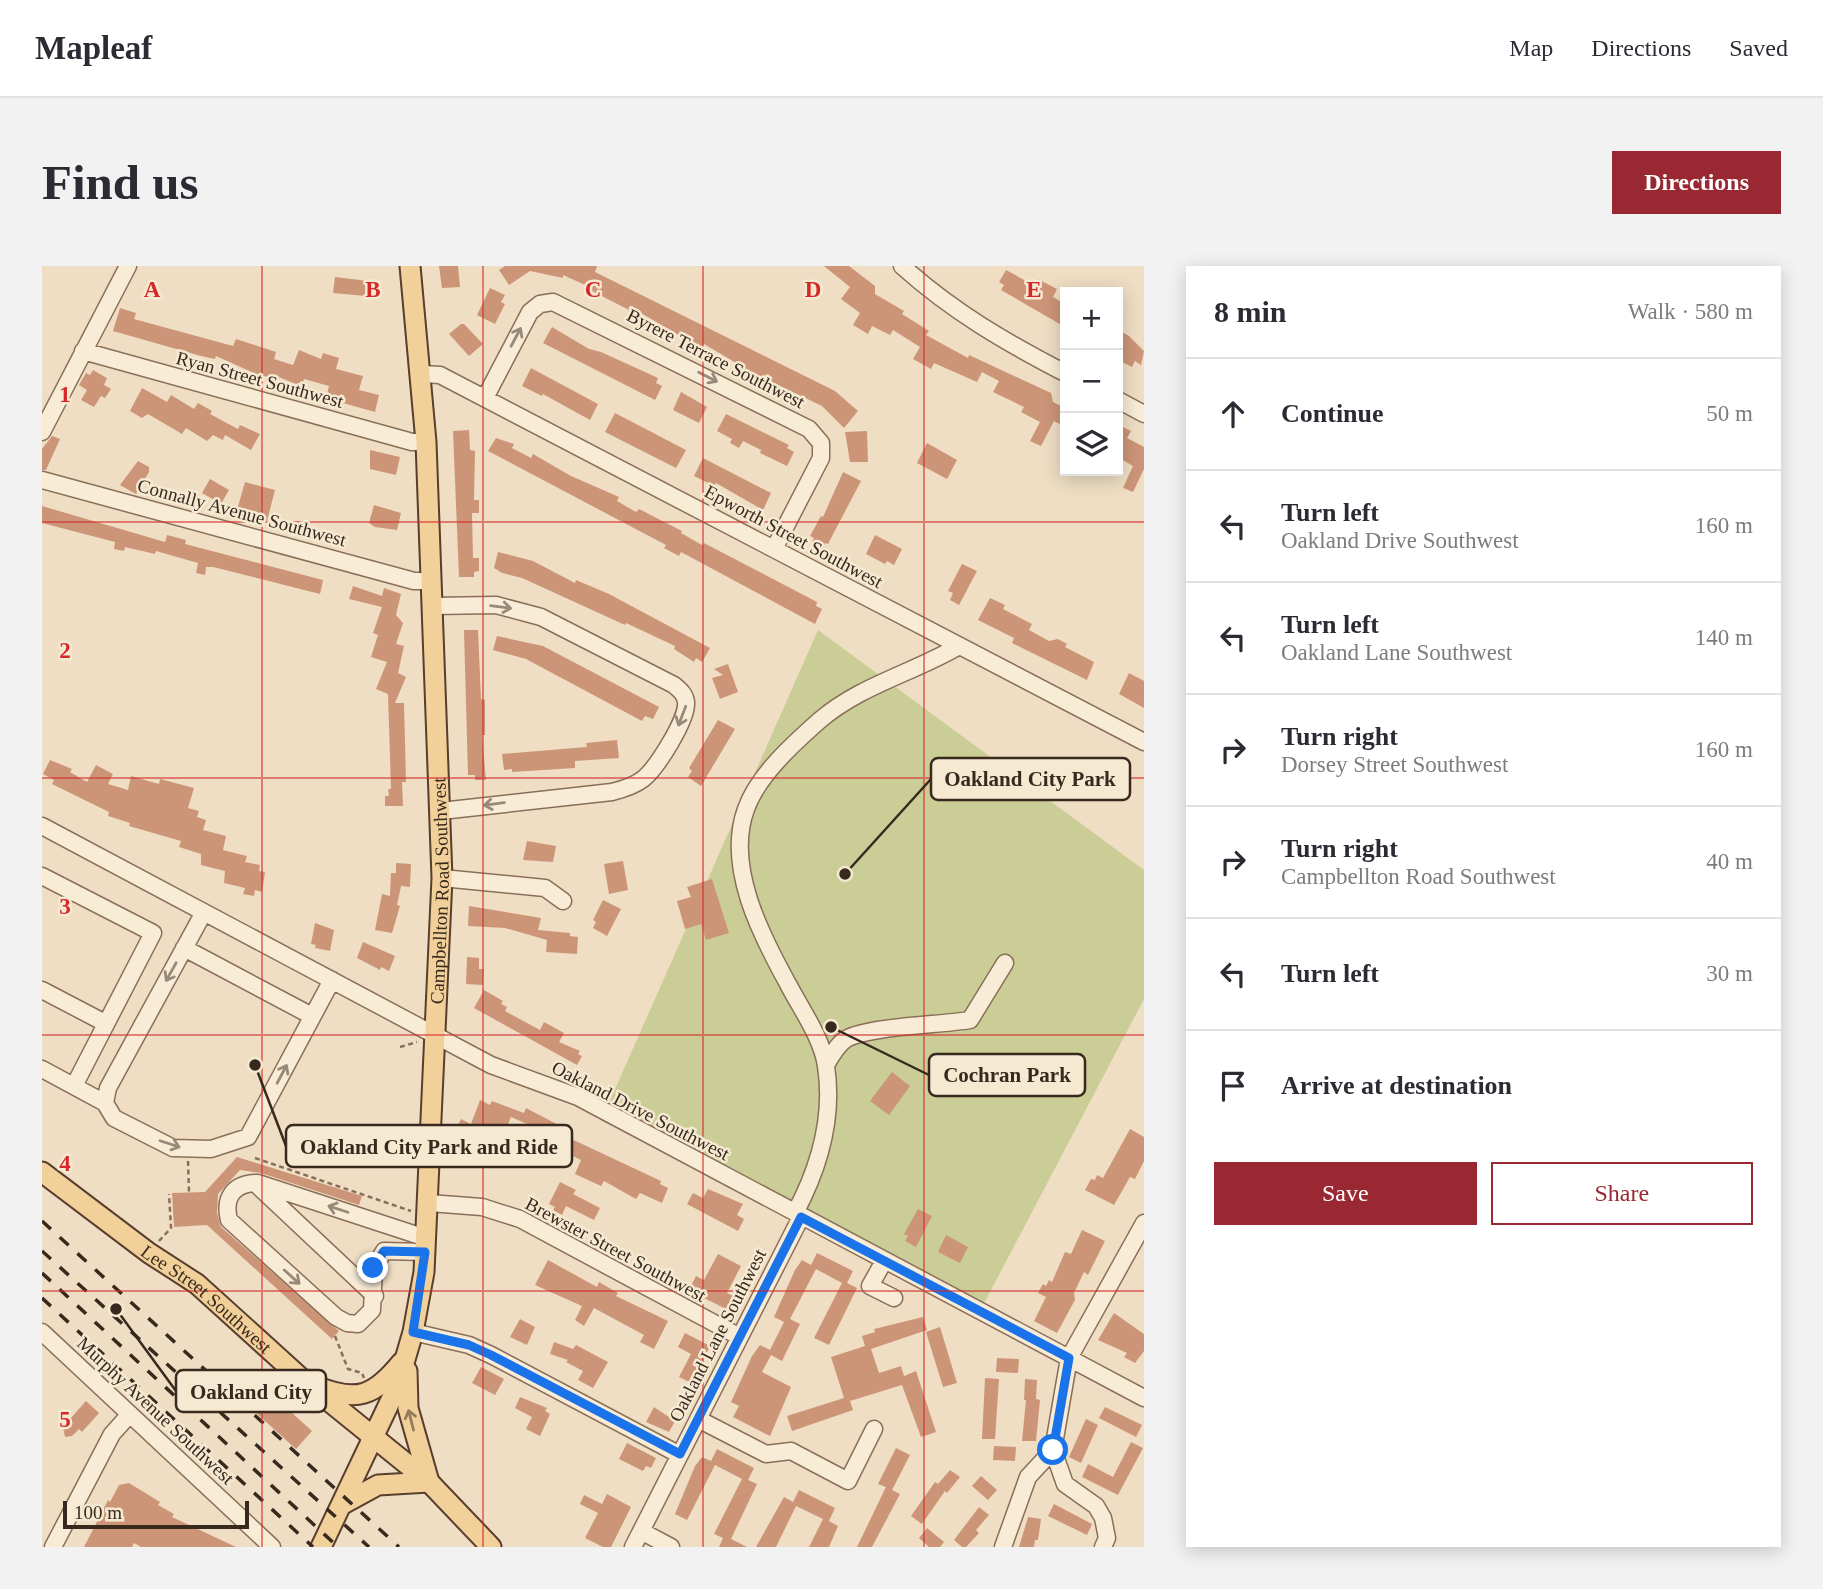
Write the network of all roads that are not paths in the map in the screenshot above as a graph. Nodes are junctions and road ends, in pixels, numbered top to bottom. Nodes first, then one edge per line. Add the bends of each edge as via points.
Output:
1 (128, 266) edge
2 (410, 266) edge
3 (902, 266) edge
4 (83, 351) junction
5 (1060, 370) edge
6 (422, 374) junction
7 (485, 398) junction
8 (1123, 403) edge
9 (1144, 414) edge
10 (42, 432) edge
11 (426, 442) junction
12 (42, 480) edge
13 (774, 549) junction
14 (432, 581) junction
15 (433, 606) junction
16 (959, 646) junction
17 (1144, 742) edge
18 (441, 811) junction
19 (42, 826) edge
20 (42, 876) edge
21 (442, 878) junction
22 (563, 901) dead end
23 (204, 912) junction
24 (184, 948) junction
25 (1005, 963) dead end
26 (332, 980) junction
27 (42, 990) edge
28 (312, 1016) junction
29 (105, 1023) junction
30 (436, 1037) junction
31 (826, 1065) junction
32 (42, 1069) edge
33 (74, 1086) junction
34 (105, 1103) junction
35 (42, 1172) edge
36 (256, 1183) junction
37 (428, 1210) junction
38 (798, 1215) junction
39 (1144, 1223) edge
40 (384, 1224) junction
41 (426, 1245) junction
42 (384, 1251) junction
43 (884, 1261) junction
44 (374, 1296) junction
45 (894, 1298) dead end
46 (42, 1332) edge
47 (413, 1332) junction
48 (740, 1337) junction
49 (406, 1356) junction
50 (1069, 1358) junction
51 (303, 1380) junction
52 (1144, 1398) edge
53 (130, 1414) junction
54 (698, 1419) junction
55 (874, 1429) dead end
56 (374, 1439) junction
57 (1053, 1450) junction
58 (680, 1454) junction
59 (429, 1482) junction
60 (345, 1503) junction
61 (641, 1531) junction
62 (53, 1547) edge
63 (272, 1547) edge
64 (321, 1547) edge
65 (491, 1547) edge
66 (633, 1547) edge
67 (671, 1547) edge
68 (1003, 1547) edge
69 (1103, 1547) edge

1 - 4 street
2 - 6 main road, Campbellton Road Southwest
3 - 5 street via 939,300 990,334
4 - 10 street
4 - 11 street, Ryan Street Southwest via 412,442
6 - 7 street, Epworth Street Southwest via 440,375
6 - 11 main road, Campbellton Road Southwest
7 - 13 street, Epworth Street Southwest
7 -> 13 street, Byrere Terrace Southwest via 530,312 553,302 810,429 821,443 821,458
8 - 9 street
11 - 14 main road, Campbellton Road Southwest
12 - 14 street, Connally Avenue Southwest via 414,580
13 - 16 street, Epworth Street Southwest
14 - 15 main road, Campbellton Road Southwest
15 - 18 main road, Campbellton Road Southwest
15 -> 18 street via 496,606 541,617 674,685 687,703 657,765 631,787
16 - 17 street, Epworth Street Southwest
16 - 31 street via 932,662 865,688 821,719 788,751 746,807 740,857 744,883 774,959 810,1024
18 - 21 main road, Campbellton Road Southwest
19 - 23 street, Oakland Drive Southwest
20 - 29 street via 153,933
21 - 22 street via 545,888
21 - 30 main road, Campbellton Road Southwest
23 - 24 street
23 - 26 street, Oakland Drive Southwest
24 - 28 street
24 -> 34 street via 108,1088
25 - 31 street via 970,1020 869,1032 847,1039
26 - 28 street
26 - 30 street, Oakland Drive Southwest
27 - 29 street
34 -> 28 street via 114,1118 173,1147 211,1149 248,1137
29 - 33 street
30 - 37 main road, Campbellton Road Southwest
30 - 38 street, Oakland Drive Southwest via 491,1065 578,1097
31 - 38 street, Oakland Lane Southwest via 823,1150
32 - 33 street
33 - 34 street
35 - 51 main road, Lee Street Southwest via 197,1284
40 -> 36 street
36 - 44 street
36 -> 44 street via 234,1189 228,1199 229,1220 347,1323 366,1319
37 - 41 main road, Campbellton Road Southwest
37 - 48 street, Brewster Street Southwest via 482,1207 520,1219
38 - 43 street, Oakland Drive Southwest
38 - 48 street, Oakland Lane Southwest
39 - 50 street
40 - 41 street
40 - 42 street via 380,1241
41 - 42 street
41 - 47 main road, Campbellton Road Southwest
42 - 44 street via 373,1268
43 - 45 street via 870,1286
43 - 50 street, Oakland Drive Southwest
46 - 53 street, Murphy Avenue Southwest
47 - 49 main road, Campbellton Road Southwest
47 - 58 street via 491,1355
48 - 54 street, Oakland Lane Southwest
49 - 51 main road via 386,1381 360,1395 328,1391
49 - 56 main road, Campbellton Road Southwest
59 -> 49 main road via 408,1408
50 - 52 street, Oakland Drive Southwest
50 - 57 street
51 - 56 main road, Lee Street Southwest
53 - 62 street via 112,1434
53 - 63 street, Murphy Avenue Southwest
54 - 55 street via 765,1454 791,1451 848,1481
54 - 58 street, Oakland Lane Southwest
56 - 59 main road, Lee Street Southwest
56 - 60 main road, Campbellton Road Southwest
57 - 68 street via 1028,1477
57 - 69 street via 1065,1484 1096,1506 1103,1518 1107,1538
58 - 61 street, Oakland Lane Southwest
59 - 60 main road via 378,1485
59 - 65 main road, Lee Street Southwest
60 - 64 main road, Campbellton Road Southwest
61 - 66 street, Oakland Lane Southwest
61 - 67 street

